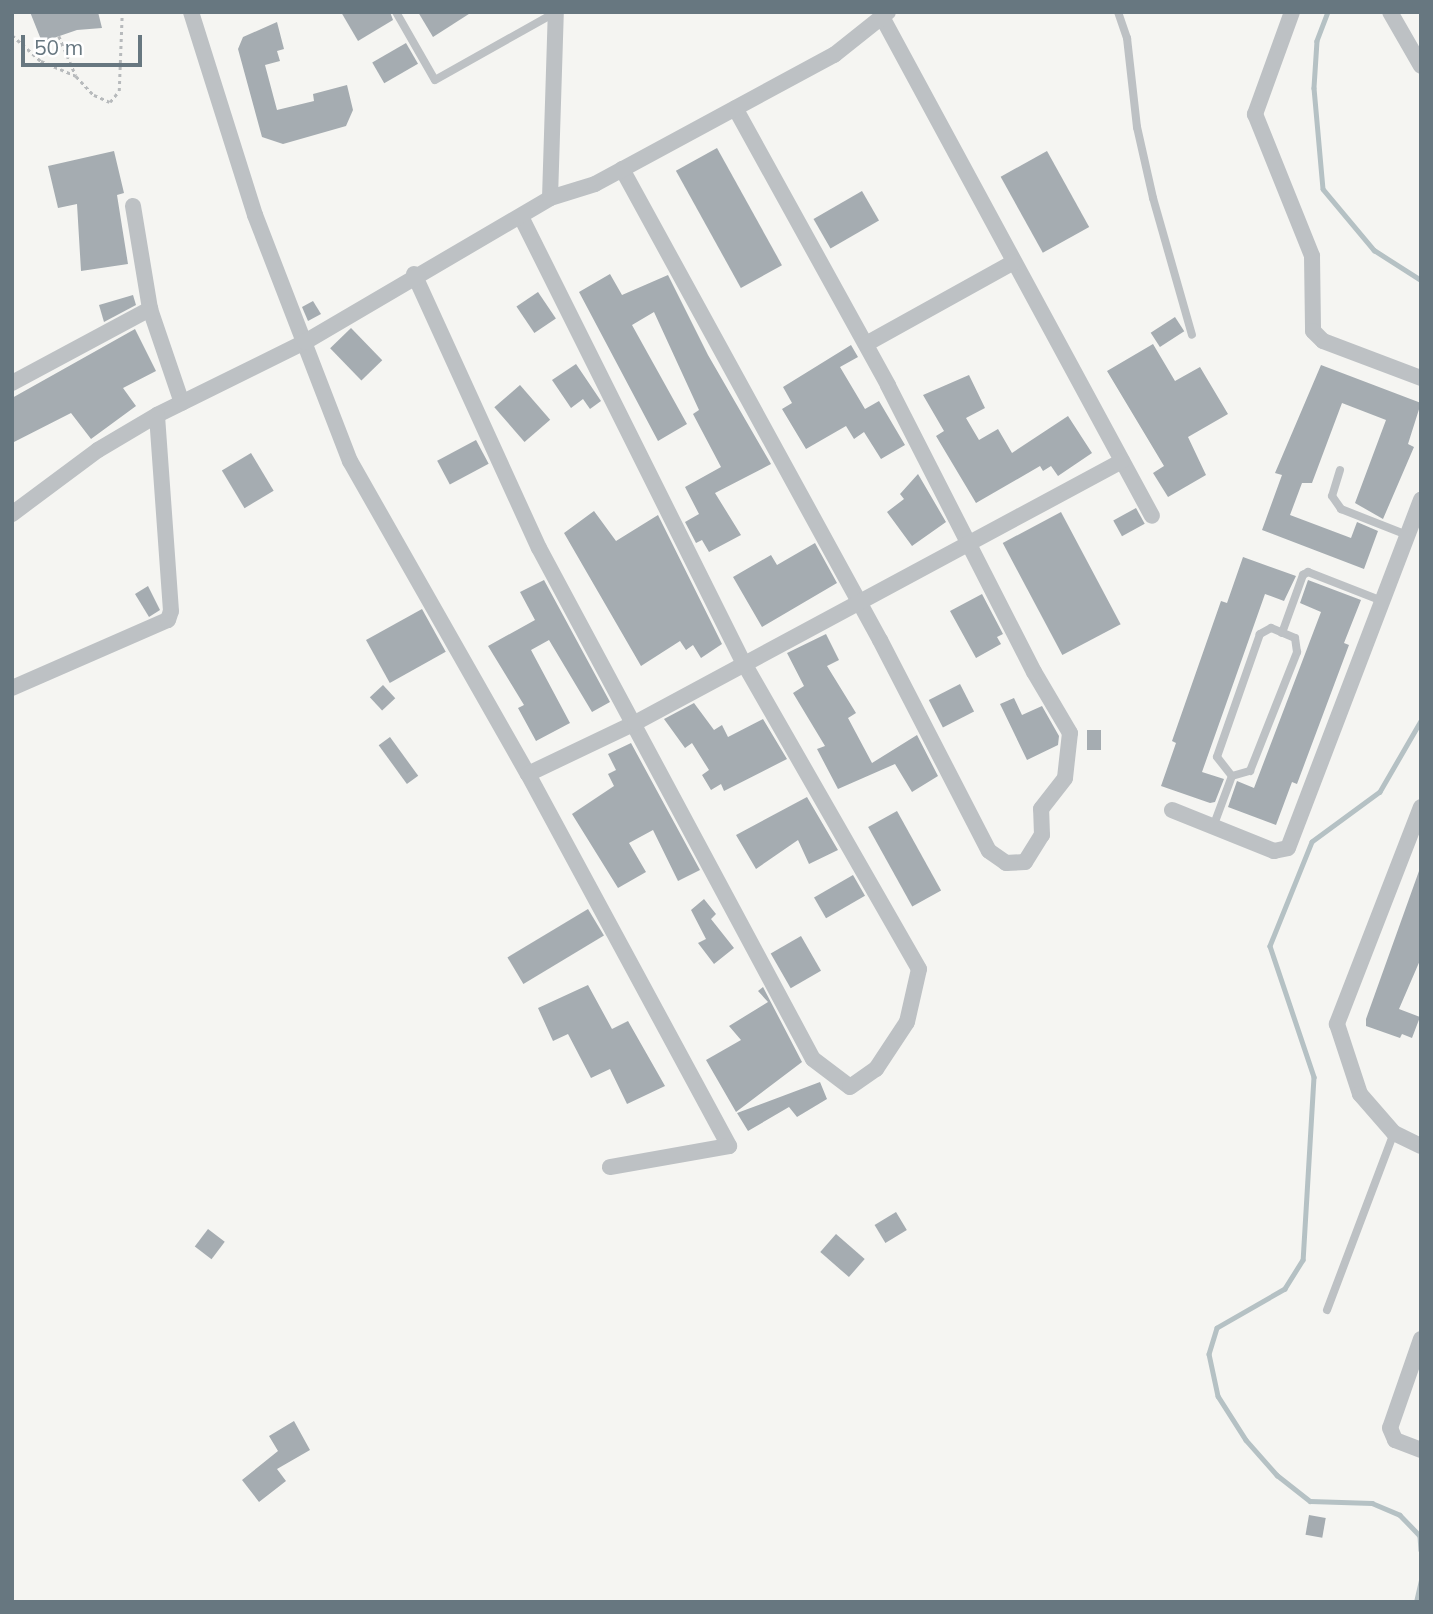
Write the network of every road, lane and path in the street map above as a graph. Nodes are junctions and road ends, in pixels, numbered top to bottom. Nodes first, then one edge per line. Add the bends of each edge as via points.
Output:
1 (122, 12) edge
2 (191, 12) edge
3 (396, 12) edge
4 (556, 12) edge
5 (1118, 12) edge
6 (1292, 12) edge
7 (1390, 12) edge
8 (885, 15) edge
9 (12, 35) edge
10 (59, 36) dead end
11 (1421, 66) edge
12 (76, 76) junction
13 (734, 108) junction
14 (622, 169) junction
15 (550, 198) junction
16 (133, 206) dead end
17 (522, 218) junction
18 (1014, 262) junction
19 (414, 274) junction
20 (150, 309) junction
21 (1192, 335) dead end
22 (305, 342) junction
23 (866, 344) junction
24 (1421, 378) edge
25 (12, 383) edge
26 (182, 403) junction
27 (157, 415) junction
28 (1122, 461) junction
29 (1340, 470) dead end
30 (1421, 500) edge
31 (12, 513) edge
32 (1152, 516) dead end
33 (1407, 535) junction
34 (969, 543) junction
35 (1382, 601) junction
36 (858, 603) junction
37 (1282, 633) junction
38 (744, 664) junction
39 (12, 688) edge
40 (635, 723) junction
41 (528, 774) junction
42 (1232, 776) junction
43 (1421, 807) edge
44 (1172, 810) dead end
45 (1213, 827) junction
46 (1415, 839) edge
47 (1394, 1133) junction
48 (1421, 1146) edge
49 (610, 1167) dead end
50 (1327, 1310) dead end
51 (1421, 1339) edge
52 (1421, 1450) edge

1 - 12 path via 115,98 110,102 94,95
2 - 22 street via 255,215
3 - 4 lane via 435,80
4 - 15 street
5 - 21 lane via 1127,38 1137,127 1153,198
6 - 24 street via 1255,114 1312,256 1312,331 1323,341
7 - 11 street
8 - 13 street via 834,55
8 - 18 street
9 - 12 path via 41,61
10 - 12 path
13 - 14 street
13 - 23 street
14 - 15 street
14 - 36 street
15 - 17 street
16 - 20 street
17 - 19 street
17 - 38 street
18 - 23 street
18 - 28 street
19 - 22 street
19 - 40 street via 539,548
20 - 25 street
20 - 26 street
22 - 26 street
22 - 41 street via 350,461
23 - 34 street
26 - 27 street
27 - 31 street via 98,450
27 - 39 street via 168,620
28 - 32 street
28 - 34 street
29 - 33 lane via 1332,496 1341,509
30 - 33 street
33 - 35 street
34 - 36 street
34 - 36 street via 1070,733 1065,778 1041,809 1042,835 1025,862 1006,863 989,850
35 - 37 lane via 1308,572
35 - 45 street via 1288,848 1274,851
36 - 38 street
37 - 42 lane via 1295,638 1297,652 1250,771
37 - 42 lane via 1271,628 1260,634 1217,757
38 - 40 street
38 - 40 street via 919,969 907,1022 876,1069 850,1087 813,1059
40 - 41 street
41 - 49 street via 729,1146
42 - 45 lane
43 - 46 street
44 - 45 street
46 - 47 street via 1337,1024 1360,1094
47 - 48 street
47 - 50 lane
51 - 52 street via 1390,1428 1395,1440

